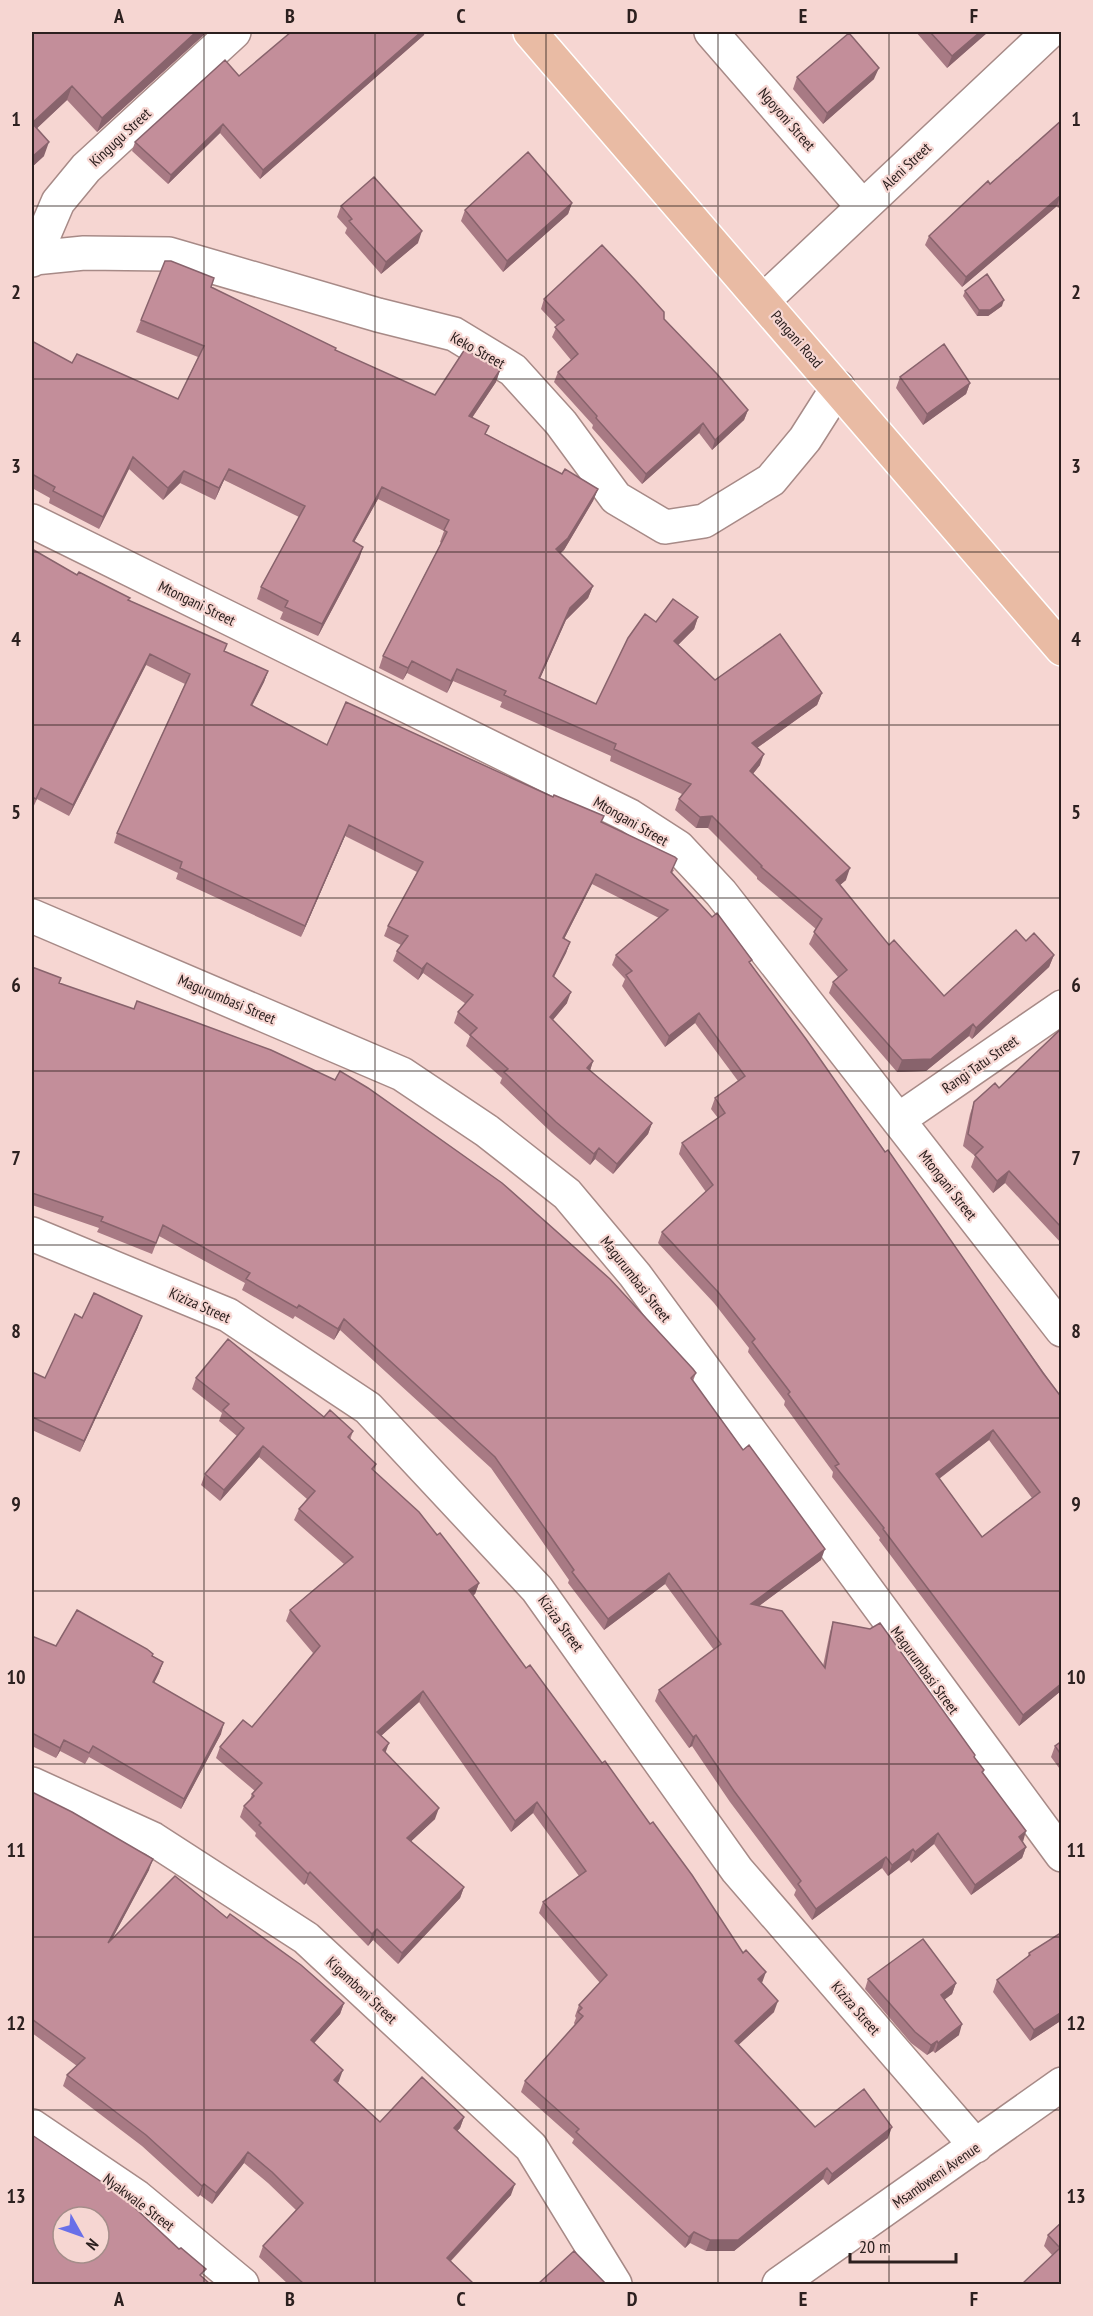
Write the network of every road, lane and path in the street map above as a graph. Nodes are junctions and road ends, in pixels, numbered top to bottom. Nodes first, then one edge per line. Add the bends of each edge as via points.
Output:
1 (234, 32) edge
2 (530, 32) edge
3 (711, 32) edge
4 (1049, 32) edge
5 (863, 207) junction
6 (33, 259) edge
7 (764, 301) junction
8 (838, 387) junction
9 (32, 521) edge
10 (1062, 649) edge
11 (32, 916) edge
12 (1062, 1007) edge
13 (898, 1120) junction
14 (32, 1234) edge
15 (1062, 1330) edge
16 (32, 1784) edge
17 (1062, 1855) edge
18 (1062, 2084) edge
19 (32, 2126) edge
20 (976, 2146) junction
21 (242, 2284) edge
22 (615, 2284) edge
23 (779, 2284) edge

1 - 6 street, Kingugu Street via 86,168 58,202
2 - 7 main road, Pangani Road
3 - 5 street, Ngoyoni Street
4 - 5 street, Aleni Street
5 - 7 street, Aleni Street
6 - 8 street, Keko Street via 84,253 169,254 454,334 513,370 561,423 616,498 665,527 704,520 771,480 805,439
7 - 8 main road, Pangani Road
8 - 10 main road, Pangani Road
9 - 13 street, Mtongani Street via 630,816 678,847 721,893
11 - 17 street, Magurumbasi Street via 402,1074 488,1131 567,1194 635,1275
12 - 13 street, Rangi Tatu Street
13 - 15 street, Mtongani Street
14 - 20 street, Kiziza Street via 228,1315 368,1408 537,1589 737,1870
16 - 22 street, Kigamboni Street via 153,1839 306,1938 531,2147
18 - 20 street, Msambweni Avenue
19 - 21 street, Nyakwale Street via 137,2197
20 - 23 street, Msambweni Avenue

